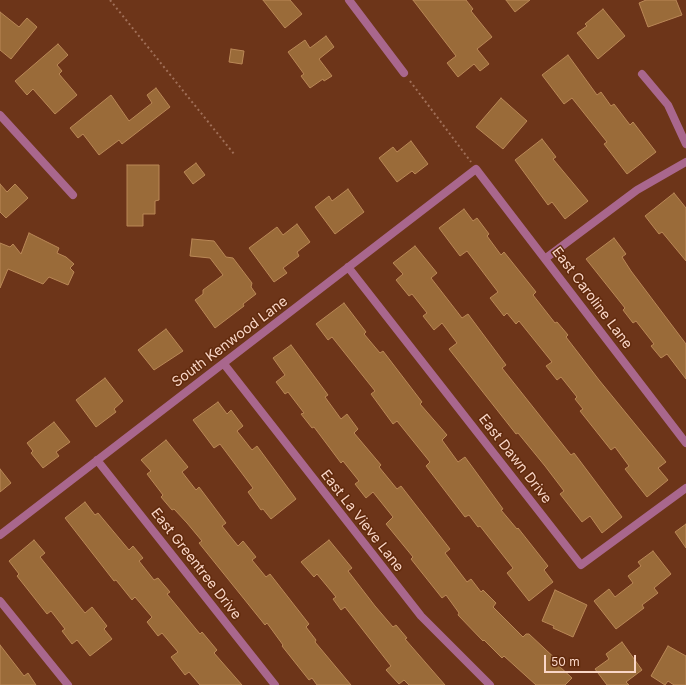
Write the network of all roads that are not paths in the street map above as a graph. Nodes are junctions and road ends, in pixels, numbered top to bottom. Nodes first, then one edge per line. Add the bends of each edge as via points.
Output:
1 (349, 0) edge
2 (404, 73) road end
3 (642, 74) dead end
4 (0, 115) edge
5 (686, 144) edge
6 (686, 162) edge
7 (476, 169) joint
8 (73, 195) dead end
9 (546, 258) junction
10 (348, 267) junction
11 (224, 364) junction
12 (686, 443) edge
13 (97, 460) junction
14 (686, 488) edge
15 (0, 535) edge
16 (0, 601) edge
17 (68, 685) edge
18 (275, 685) edge
19 (490, 685) edge

1 - 2 street
3 - 5 street via 668,104
4 - 8 street
6 - 9 street via 637,190
7 - 9 street, East Caroline Lane
7 - 10 street, South Kenwood Lane
9 - 12 street, East Caroline Lane
10 - 11 street, South Kenwood Lane
10 - 14 street, East Dawn Drive via 581,565
11 - 13 street, South Kenwood Lane
11 - 19 street, East La Vieve Lane via 421,616
13 - 15 street, South Kenwood Lane
13 - 18 street, East Greentree Drive
16 - 17 street

